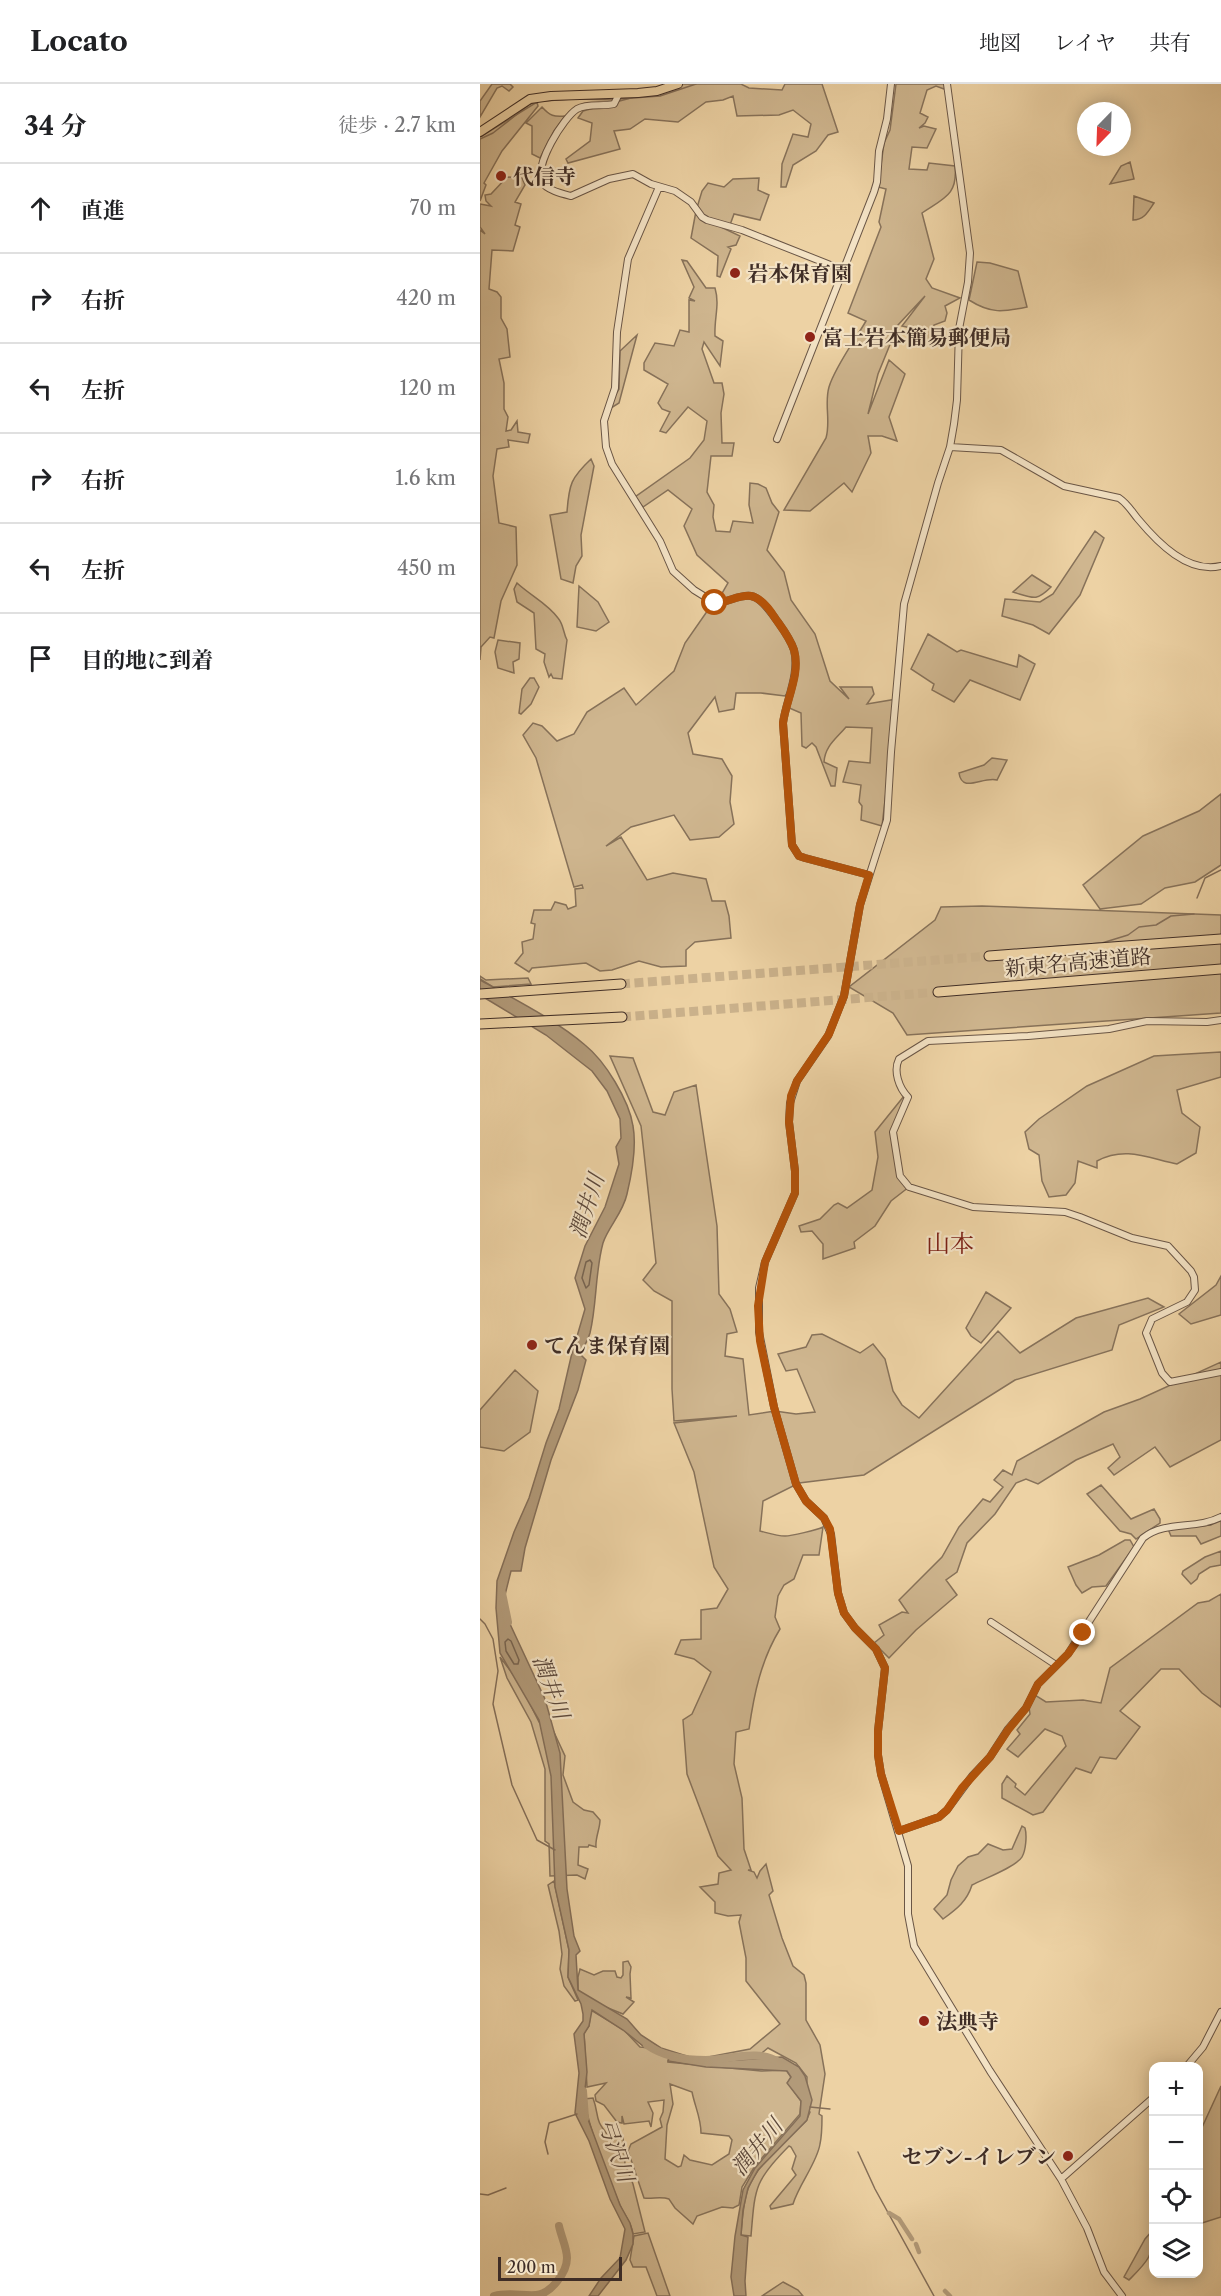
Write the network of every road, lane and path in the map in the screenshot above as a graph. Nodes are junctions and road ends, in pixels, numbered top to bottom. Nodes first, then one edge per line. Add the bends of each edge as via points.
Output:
1 (678, 84) edge
2 (891, 84) edge
3 (946, 84) edge
4 (619, 94) junction
5 (480, 132) edge
6 (659, 188) junction
7 (843, 270) junction
8 (777, 439) dead end
9 (950, 447) junction
10 (1221, 566) edge
11 (869, 875) junction
12 (1221, 939) edge
13 (989, 956) tunnel mouth
14 (1221, 969) edge
15 (621, 984) tunnel mouth
16 (938, 992) tunnel mouth
17 (480, 994) edge
18 (622, 1017) tunnel mouth
19 (1221, 1020) edge
20 (480, 1024) edge
21 (1221, 1372) edge
22 (1221, 1517) edge
23 (991, 1622) dead end
24 (1056, 1665) junction
25 (899, 1831) junction
26 (1221, 2012) edge
27 (1191, 2062) edge
28 (1149, 2101) edge
29 (1061, 2179) junction
30 (1122, 2296) edge

1 - 4 main road via 657,91
2 - 7 street via 877,182
3 - 9 street via 970,253 959,329 957,400
4 - 5 main road via 530,99
4 - 6 street via 614,104 575,110 561,126 542,166 543,184 571,196 609,179 633,174
6 - 7 street via 675,191 707,220
6 - 11 street via 630,251 623,284 615,388 604,421 608,455 681,580 715,603 753,596 771,611 789,639 795,669 783,723 792,845 799,856
7 - 8 street
9 - 10 street via 1001,450 1064,486 1119,498 1180,558 1200,567
9 - 11 street via 904,604 889,810
11 - 25 street via 844,996 829,1034 791,1096 789,1122 795,1193 765,1262 758,1306 760,1341 774,1407 796,1484 830,1529 844,1613 876,1649 885,1668 878,1755
12 - 13 highway, 新東名高速道路
14 - 16 highway, 新東名高速道路
15 - 17 highway
18 - 20 highway
19 - 21 street via 1147,1021 1109,1029 928,1041 897,1063 896,1075 908,1097 893,1132 900,1176 909,1188 973,1207 1065,1212 1132,1238 1168,1246 1191,1271 1195,1290 1187,1302 1152,1319 1147,1339 1170,1382
22 - 24 street via 1204,1524 1161,1528 1143,1538 1083,1633
23 - 24 street
24 - 25 street via 947,1810 939,1817
25 - 29 street via 908,1866 908,1914 914,1946
26 - 27 street
28 - 29 street
29 - 30 street via 1087,2228 1104,2272

